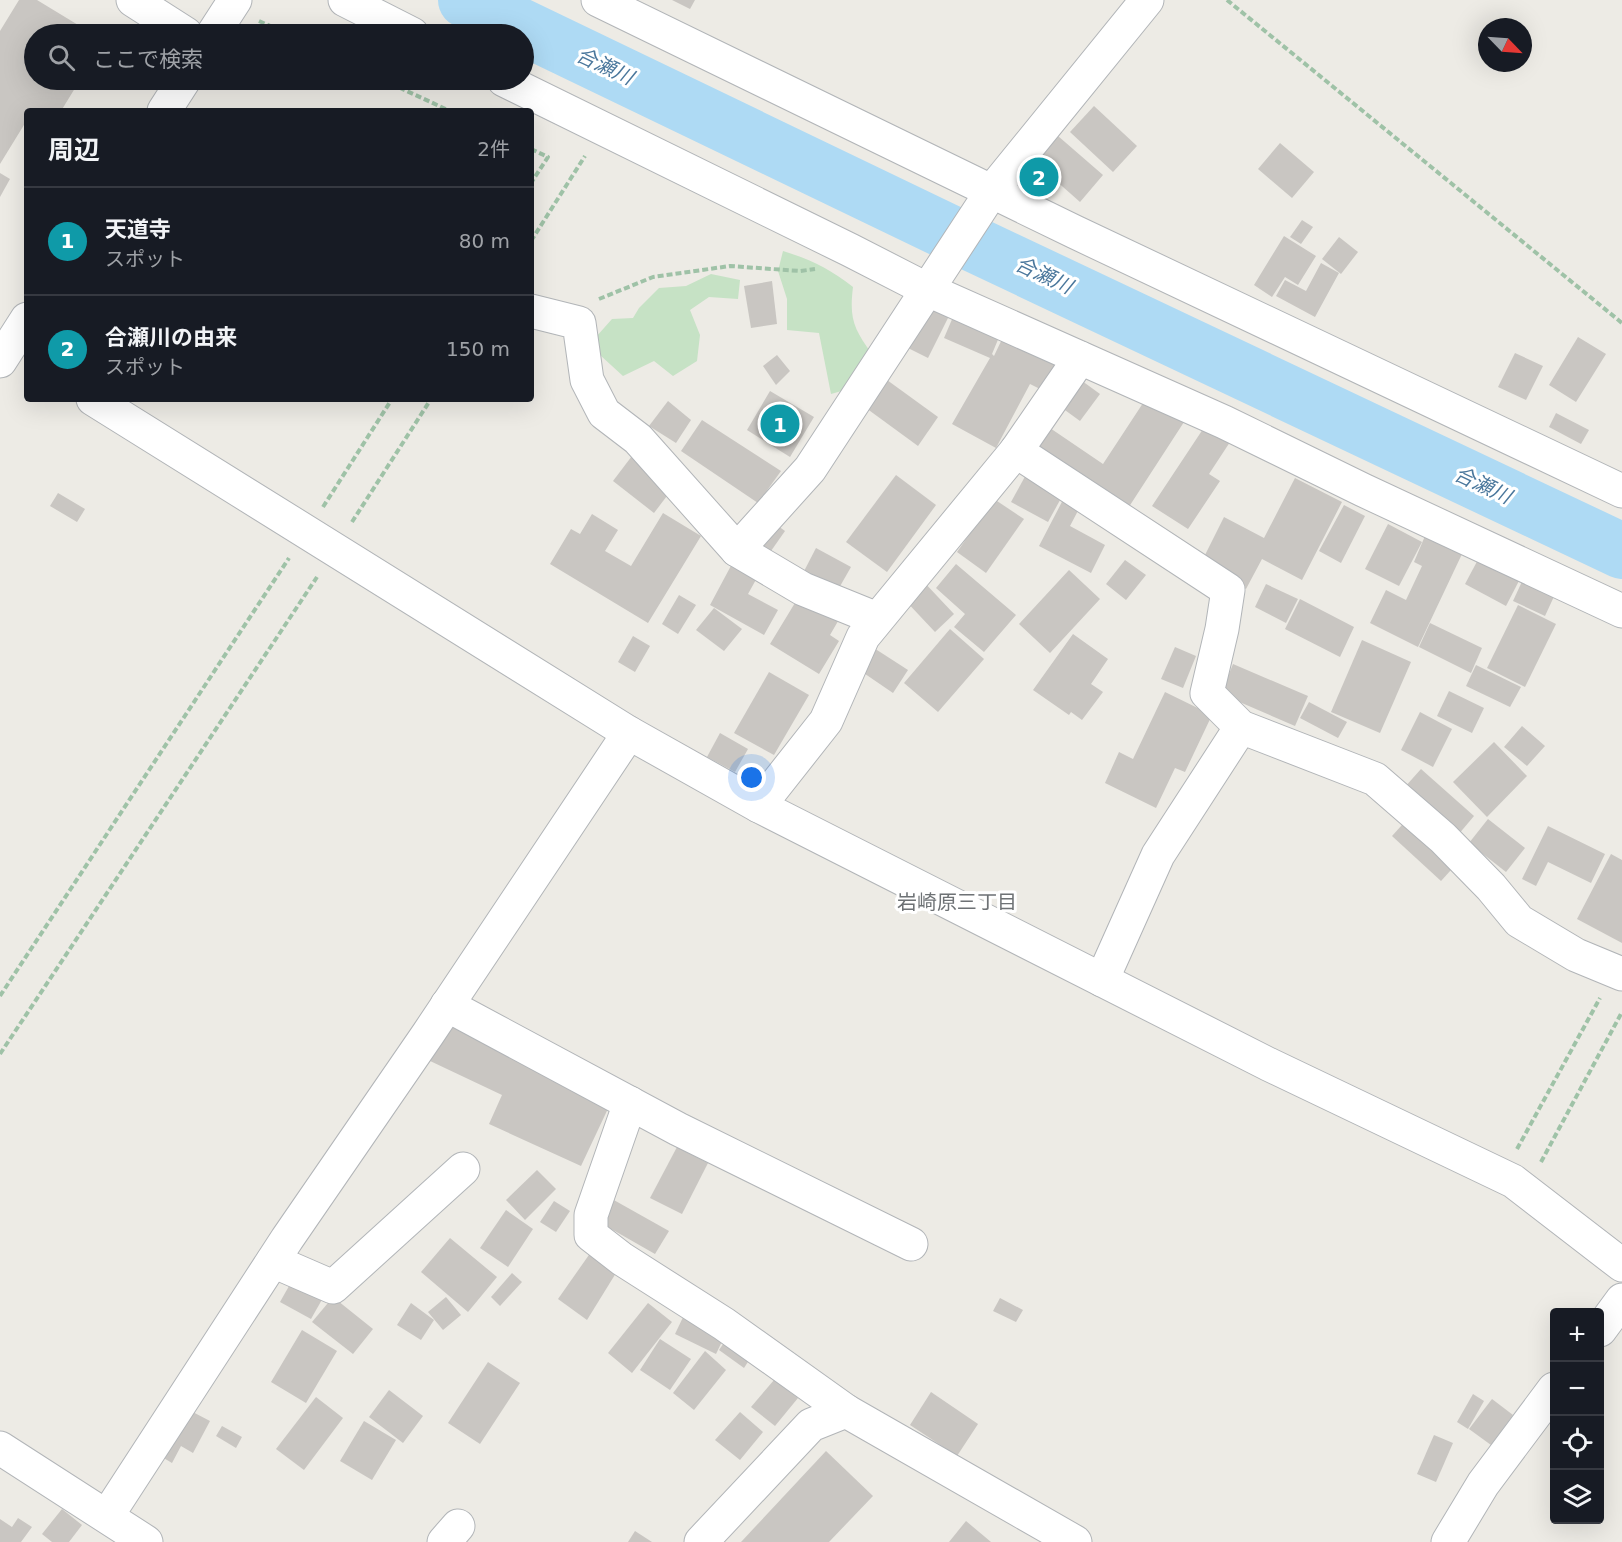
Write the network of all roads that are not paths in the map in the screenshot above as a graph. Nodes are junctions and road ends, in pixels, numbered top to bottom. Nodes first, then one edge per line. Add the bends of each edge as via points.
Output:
1 (133, 0) edge
2 (236, 0) edge
3 (345, 0) edge
4 (598, 0) edge
5 (1147, 0) edge
6 (170, 24) edge
7 (220, 24) edge
8 (392, 24) edge
9 (178, 90) edge
10 (524, 90) edge
11 (166, 108) edge
12 (992, 191) junction
13 (934, 281) junction
14 (534, 312) edge
15 (24, 324) edge
16 (9, 351) edge
17 (1080, 358) junction
18 (98, 402) edge
19 (1016, 451) junction
20 (1622, 491) edge
21 (737, 550) junction
22 (1622, 611) edge
23 (877, 619) junction
24 (1241, 727) junction
25 (629, 733) junction
26 (759, 806) junction
27 (1618, 972) edge
28 (1102, 980) junction
29 (447, 1005) junction
30 (630, 1103) junction
31 (463, 1169) dead end
32 (911, 1244) dead end
33 (273, 1261) junction
34 (1622, 1265) edge
35 (1622, 1300) edge
36 (1604, 1323) edge
37 (1550, 1394) edge
38 (846, 1411) junction
39 (0, 1448) edge
40 (107, 1516) junction
41 (146, 1542) edge
42 (701, 1542) edge
43 (1075, 1542) edge
44 (1448, 1542) edge

1 - 6 street
2 - 7 street
3 - 8 street
4 - 12 street
5 - 12 street
9 - 11 street
10 - 13 street via 850,250
12 - 13 street
12 - 20 street
13 - 17 street
13 - 21 street via 810,469
14 - 21 street via 579,323 587,380 604,413 638,439
15 - 16 street
17 - 19 street
17 - 22 street
18 - 25 street
19 - 23 street
19 - 24 street via 1228,590 1207,693
21 - 23 street via 803,589
23 - 26 street via 863,637 826,721
24 - 27 street via 1375,779 1443,838 1519,921 1576,955
24 - 28 street via 1158,855
25 - 26 street
25 - 29 street
26 - 28 street
28 - 34 street via 1514,1183
29 - 30 street
29 - 33 street
30 - 32 street
30 - 38 street via 591,1215 591,1235
31 - 33 street via 333,1287
33 - 40 street
35 - 36 street
37 - 44 street via 1483,1484
38 - 42 street via 811,1425
38 - 43 street
39 - 40 street
40 - 41 street

